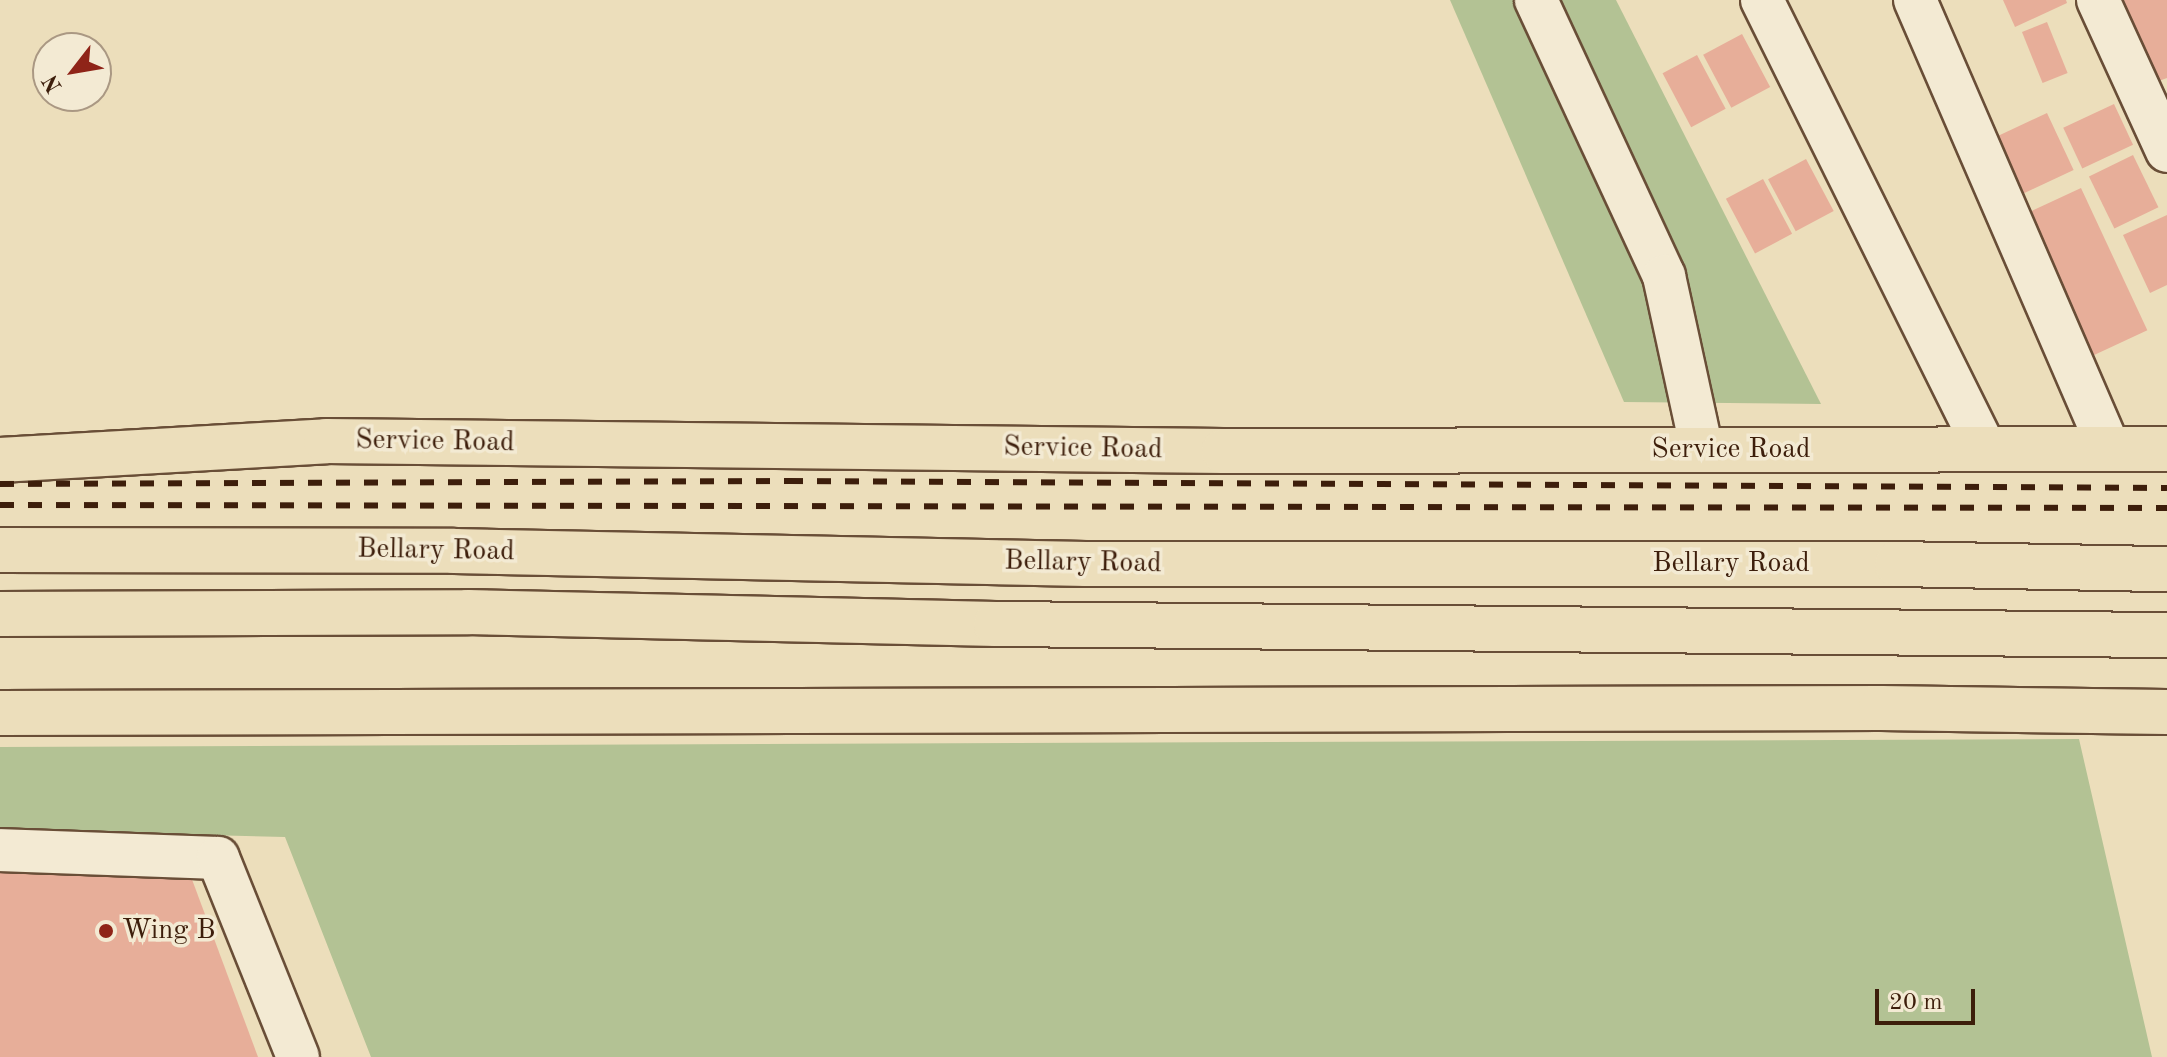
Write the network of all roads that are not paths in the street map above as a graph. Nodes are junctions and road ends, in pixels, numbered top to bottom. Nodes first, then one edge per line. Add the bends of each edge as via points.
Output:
1 (1536, 0) edge
2 (1762, 0) edge
3 (1915, 0) edge
4 (2098, 0) edge
5 (2167, 151) edge
6 (1985, 449) junction
7 (2109, 449) junction
8 (2167, 449) edge
9 (1702, 450) junction
10 (0, 460) edge
11 (0, 550) edge
12 (2167, 569) edge
13 (0, 614) edge
14 (2167, 635) edge
15 (2167, 712) edge
16 (0, 713) edge
17 (0, 850) edge
18 (298, 1057) edge

1 - 9 street via 1664,276
2 - 6 street
3 - 7 street
4 - 5 street
6 - 7 main road, Service Road
6 - 9 main road, Service Road
7 - 8 main road, Service Road
9 - 10 main road, Service Road via 326,441
11 - 12 main road, Bellary Road via 454,551 1086,564
13 - 14 main road via 468,612 996,624
15 - 16 main road via 1881,708
17 - 18 street via 218,858

